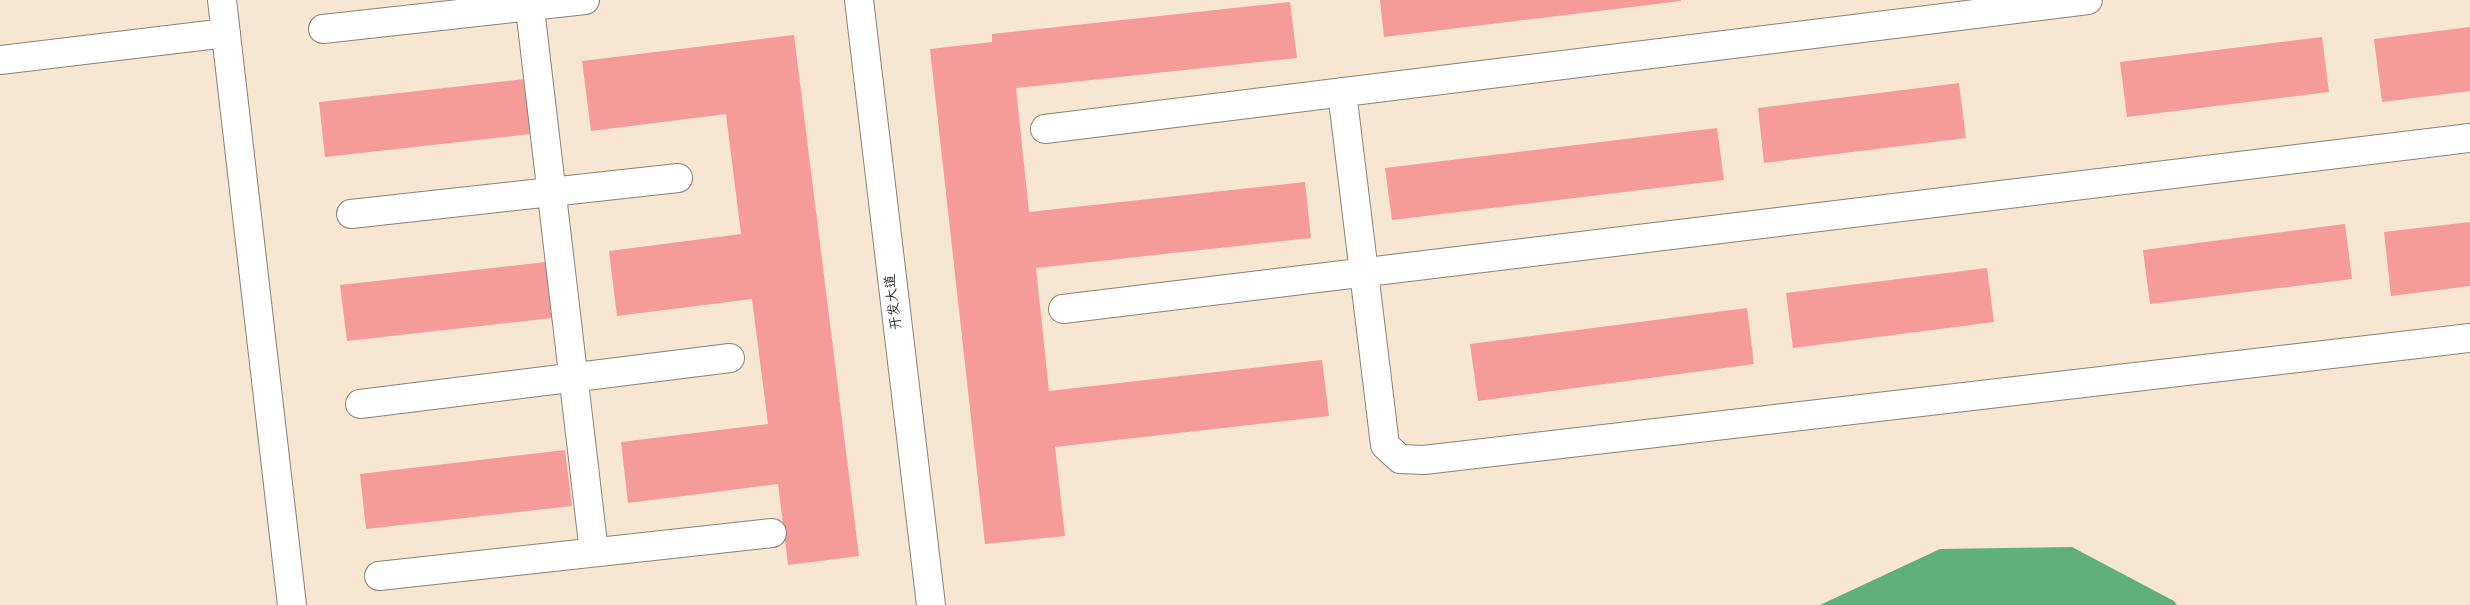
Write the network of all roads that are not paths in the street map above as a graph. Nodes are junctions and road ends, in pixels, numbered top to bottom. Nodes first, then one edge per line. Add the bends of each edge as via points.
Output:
1 (222, 0) edge
2 (585, 0) edge
3 (859, 0) edge
4 (2088, 0) edge
5 (530, 3) edge
6 (323, 30) dead end
7 (226, 33) junction
8 (0, 60) edge
9 (1342, 92) junction
10 (1045, 129) dead end
11 (2470, 138) edge
12 (678, 178) dead end
13 (552, 192) junction
14 (351, 214) dead end
15 (1364, 272) junction
16 (1064, 308) dead end
17 (2470, 338) edge
18 (730, 358) dead end
19 (573, 377) junction
20 (360, 404) dead end
21 (772, 533) dead end
22 (594, 552) junction
23 (379, 576) dead end
24 (292, 605) edge
25 (931, 605) edge

1 - 7 street
2 - 5 street
3 - 25 street, 开发大道
4 - 9 street
5 - 6 street
5 - 13 street
7 - 8 street
7 - 24 street
9 - 10 street
9 - 15 street
11 - 15 street
12 - 13 street
13 - 14 street
13 - 19 street
15 - 16 street
15 - 17 street via 1385,445 1400,458 1424,460
18 - 19 street
19 - 20 street
19 - 22 street
21 - 22 street
22 - 23 street

